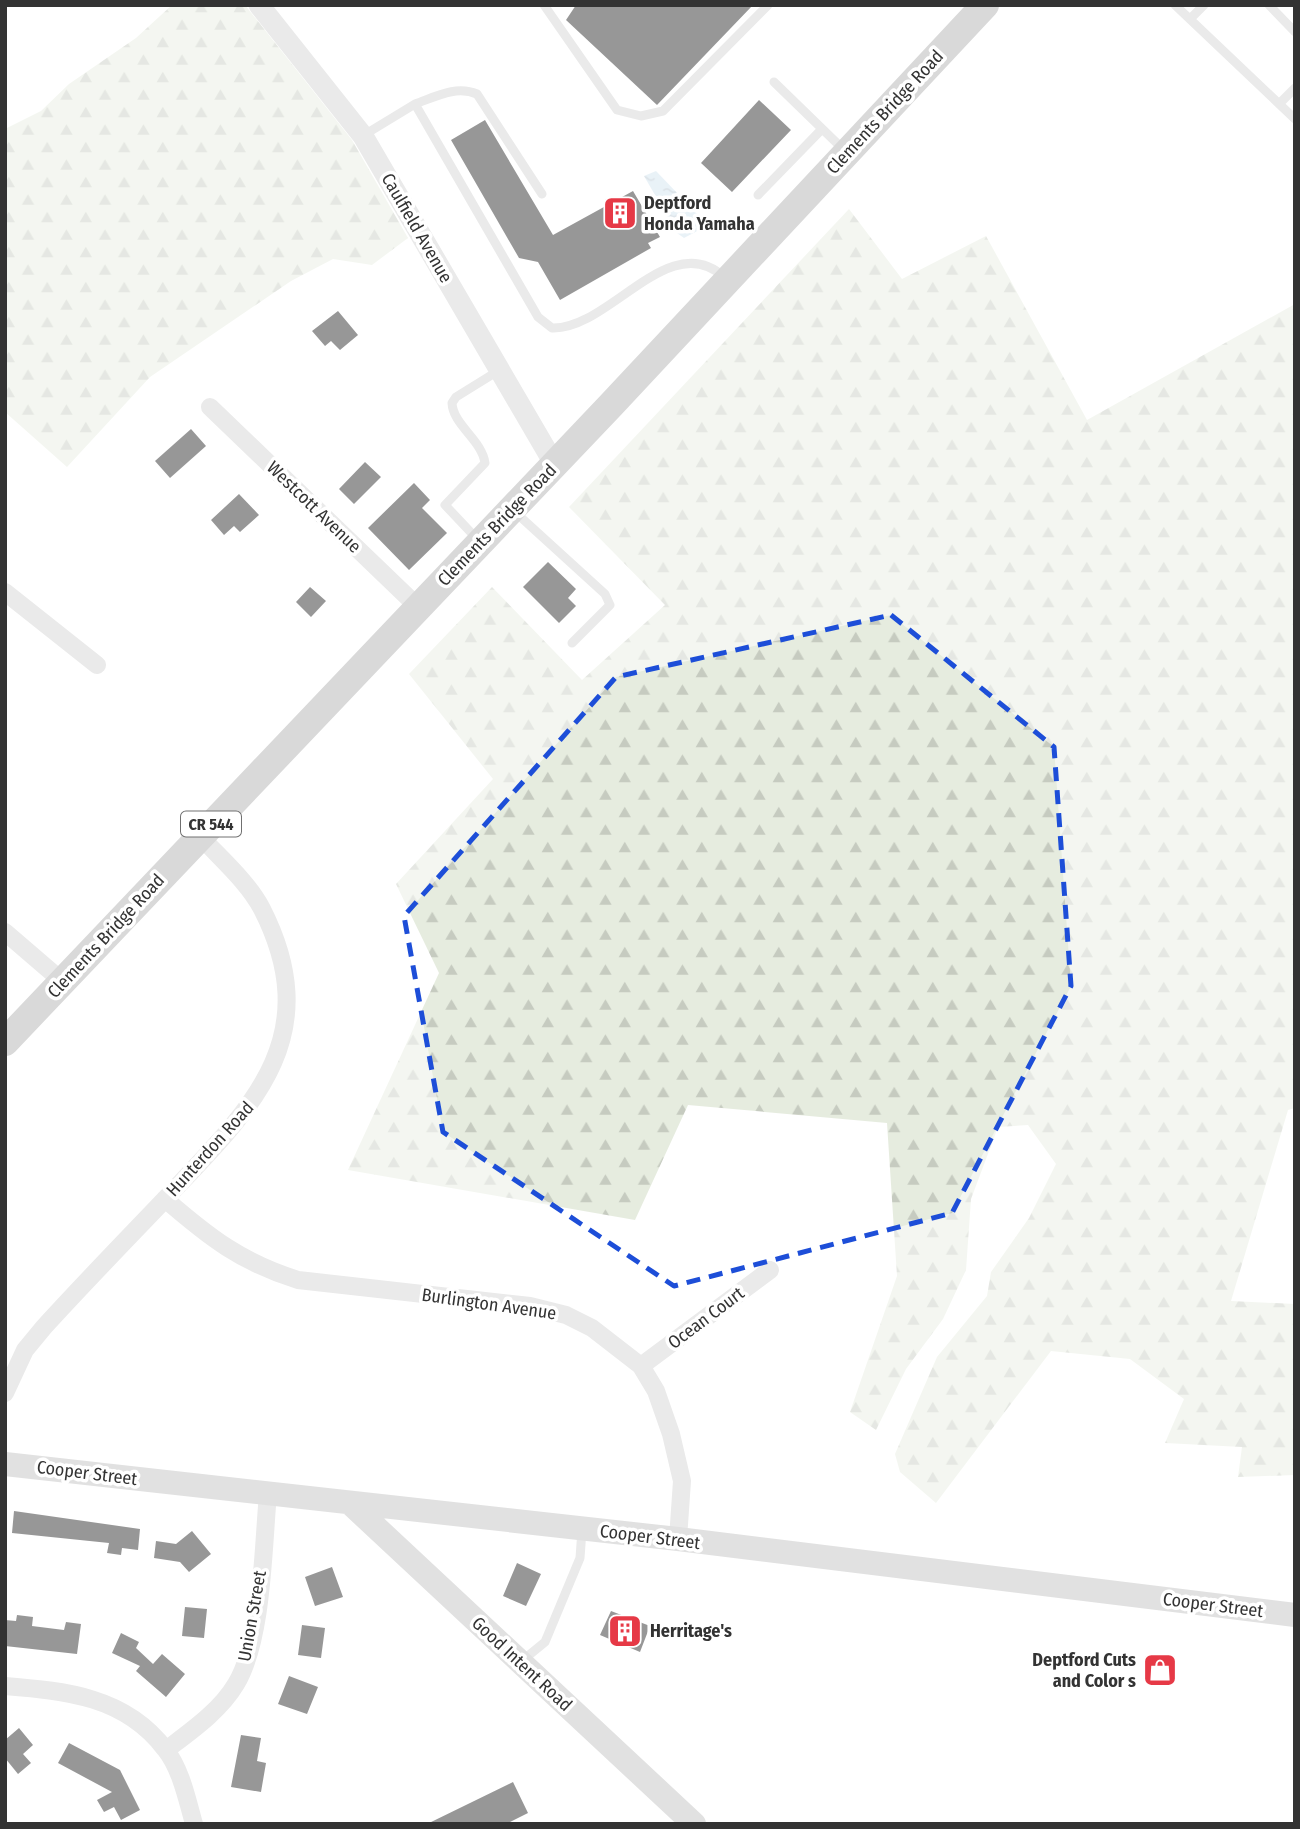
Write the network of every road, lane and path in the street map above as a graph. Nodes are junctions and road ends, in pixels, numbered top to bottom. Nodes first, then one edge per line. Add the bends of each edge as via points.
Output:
1 (260, 5) edge
2 (544, 5) edge
3 (768, 5) edge
4 (985, 5) edge
5 (1175, 5) edge
6 (1204, 5) edge
7 (1269, 5) edge
8 (1190, 19) junction
9 (1295, 32) edge
10 (774, 82) dead end
11 (1295, 88) edge
12 (415, 104) junction
13 (1279, 104) junction
14 (1295, 118) edge
15 (822, 129) junction
16 (363, 136) junction
17 (846, 152) junction
18 (542, 194) dead end
19 (758, 195) dead end
20 (728, 281) junction
21 (498, 371) junction
22 (210, 407) dead end
23 (555, 465) junction
24 (511, 509) junction
25 (480, 542) junction
26 (5, 592) edge
27 (418, 607) junction
28 (572, 643) dead end
29 (97, 666) dead end
30 (200, 836) junction
31 (5, 932) edge
32 (62, 981) junction
33 (5, 1042) edge
34 (165, 1199) junction
35 (770, 1270) dead end
36 (641, 1366) junction
37 (5, 1393) edge
38 (5, 1464) edge
39 (268, 1494) junction
40 (351, 1504) junction
41 (582, 1529) junction
42 (678, 1539) junction
43 (1295, 1615) edge
44 (520, 1662) junction
45 (5, 1686) edge
46 (166, 1750) junction
47 (194, 1824) edge
48 (694, 1824) edge

1 - 16 street, Caulfield Avenue
2 - 3 lane via 617,110 641,116 663,111
4 - 17 main road, Clements Bridge Road / CR 544
5 - 8 lane
6 - 8 lane
7 - 9 lane
8 - 13 lane
10 - 15 lane
11 - 13 lane
12 - 16 lane
12 - 18 lane via 455,90 477,94
12 - 20 lane via 544,324 562,329 574,324 684,262 711,265
13 - 14 lane
15 - 17 lane
15 - 19 lane
16 - 21 street, Caulfield Avenue
17 - 20 main road, Clements Bridge Road / CR 544
20 - 23 main road, Clements Bridge Road / CR 544
21 - 23 street, Caulfield Avenue
21 - 25 lane via 453,403 485,463 445,505
22 - 27 street, Westcott Avenue
23 - 24 main road, Clements Bridge Road / CR 544
24 - 25 main road, Clements Bridge Road / CR 544
24 - 28 lane via 605,593 610,605
25 - 27 main road, Clements Bridge Road / CR 544
26 - 29 street
27 - 30 main road, Clements Bridge Road / CR 544
30 - 32 main road, Clements Bridge Road / CR 544
30 - 34 street, Hunterdon Road via 247,887 274,936 284,967 283,1037 262,1089 230,1132
31 - 32 street
32 - 33 main road, Clements Bridge Road / CR 544
34 - 36 street, Burlington Avenue via 214,1241 267,1270 309,1282 566,1315 592,1328
34 - 37 street, Hunterdon Road via 25,1350
35 - 36 street, Ocean Court
36 - 42 street, Burlington Avenue via 656,1391 682,1481
38 - 39 main road, Cooper Street
39 - 40 main road, Cooper Street
39 - 46 street, Union Street via 258,1600 249,1652 237,1684 219,1706
40 - 41 main road, Cooper Street
40 - 44 main road, Good Intent Road
41 - 42 main road, Cooper Street
41 - 44 lane via 580,1558 545,1642
42 - 43 main road, Cooper Street
44 - 48 main road, Good Intent Road
45 - 46 street via 92,1697 145,1728
46 - 47 street via 184,1787

